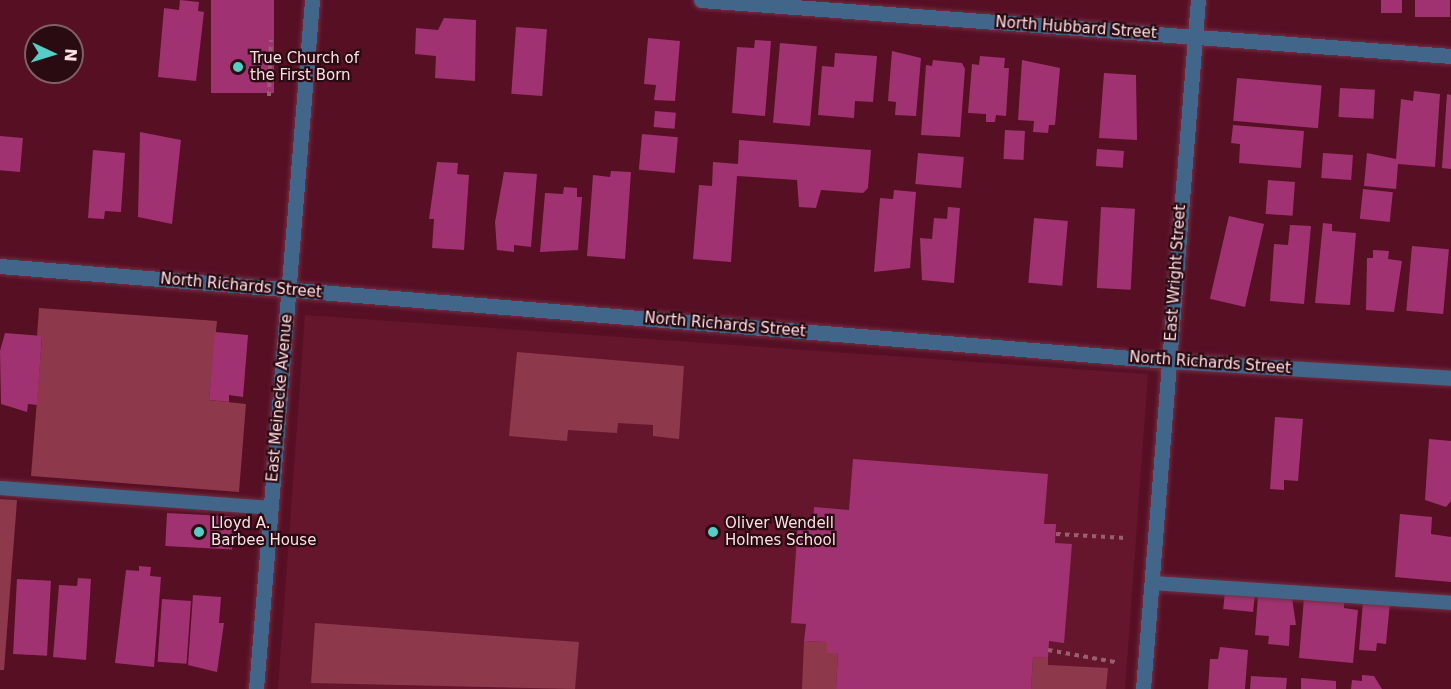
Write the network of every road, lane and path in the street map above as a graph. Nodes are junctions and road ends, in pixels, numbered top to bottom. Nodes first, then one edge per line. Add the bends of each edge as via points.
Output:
1 (312, 0) edge
2 (701, 0) edge
3 (1198, 0) edge
4 (1194, 37) junction
5 (272, 40) dead end
6 (1451, 56) edge
7 (269, 96) dead end
8 (0, 266) edge
9 (290, 290) junction
10 (1169, 361) junction
11 (1451, 378) edge
12 (0, 488) edge
13 (270, 508) junction
14 (1056, 534) dead end
15 (1125, 538) dead end
16 (1152, 583) junction
17 (1451, 603) edge
18 (1048, 650) dead end
19 (1115, 663) dead end
20 (256, 689) edge
21 (1143, 689) edge

1 - 9 street, East Meinecke Avenue
2 - 4 street, North Hubbard Street
3 - 4 street, East Wright Street
4 - 6 street, North Hubbard Street
4 - 10 street, East Wright Street
5 - 7 path
8 - 9 street, North Richards Street
9 - 10 street, North Richards Street
9 - 13 street, East Meinecke Avenue
10 - 11 street, North Richards Street
10 - 16 street, East Wright Street
12 - 13 lane
13 - 20 street, East Meinecke Avenue
14 - 15 path
16 - 17 lane
16 - 21 street, East Wright Street
18 - 19 path

